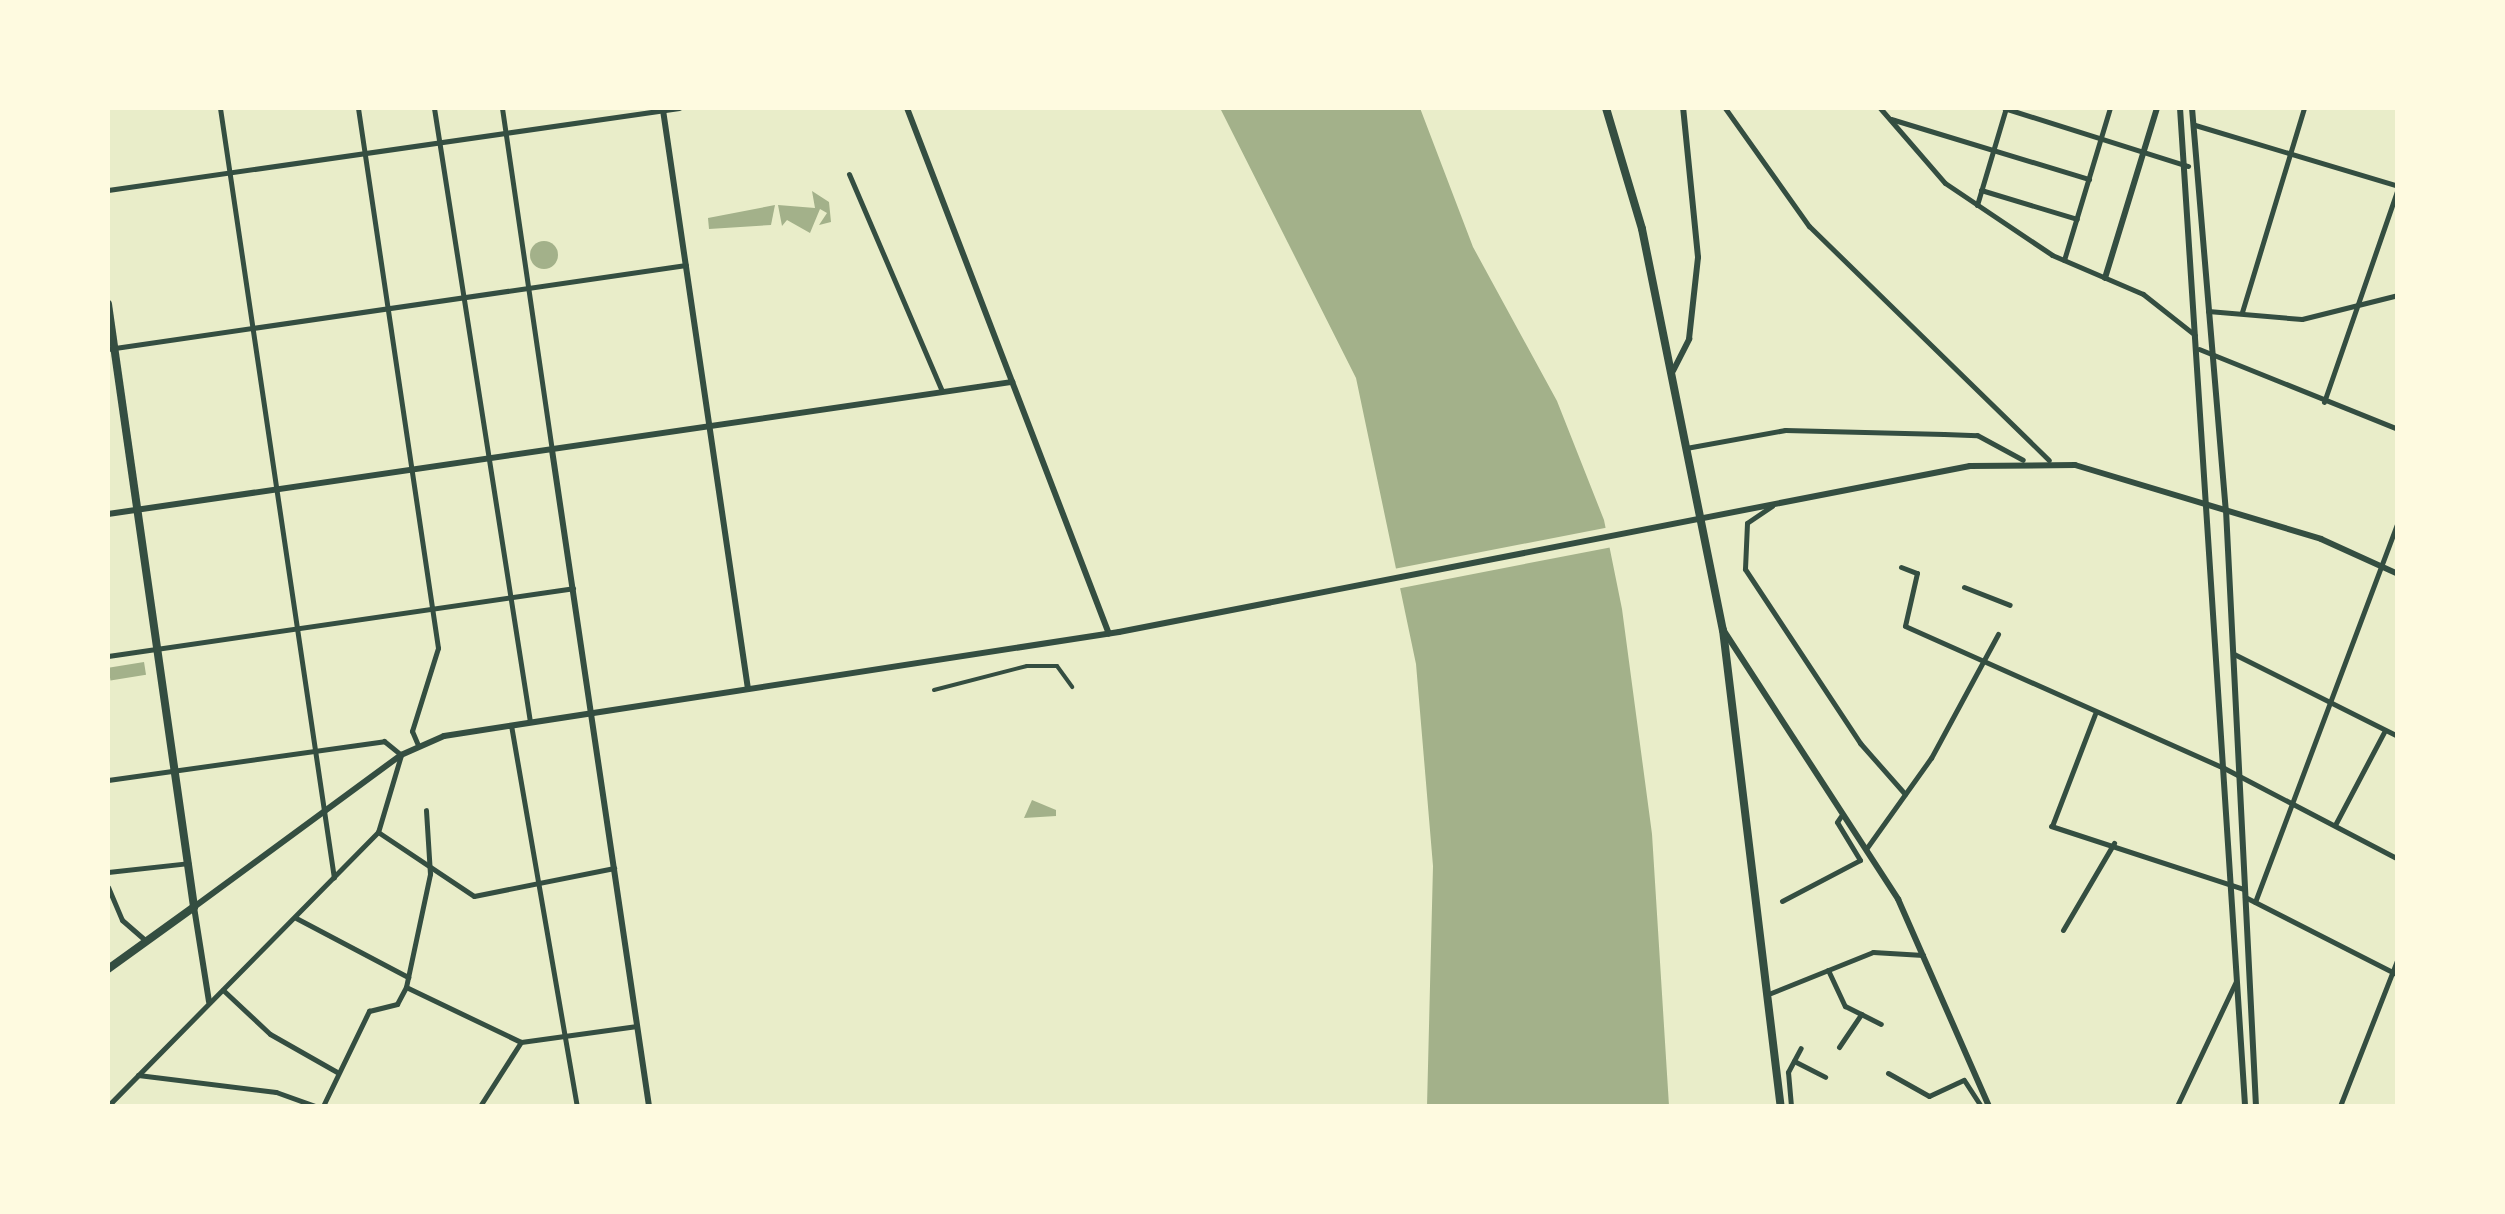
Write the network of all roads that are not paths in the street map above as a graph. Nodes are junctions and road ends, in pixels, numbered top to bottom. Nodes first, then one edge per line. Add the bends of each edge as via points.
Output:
1 (220, 108) edge
2 (358, 108) edge
3 (434, 108) edge
4 (502, 108) edge
5 (679, 108) edge
6 (907, 108) edge
7 (1606, 108) edge
8 (1683, 108) edge
9 (1725, 108) edge
10 (1880, 108) edge
11 (2005, 108) edge
12 (2110, 108) edge
13 (2157, 108) edge
14 (2180, 108) edge
15 (2192, 108) edge
16 (2304, 108) edge
17 (663, 110) junction
18 (1887, 118) junction
19 (2193, 124) junction
20 (505, 132) junction
21 (2101, 138) junction
22 (439, 142) junction
23 (1993, 150) junction
24 (2143, 151) junction
25 (364, 152) junction
26 (2290, 154) junction
27 (2188, 166) junction
28 (230, 172) junction
29 (848, 174) dead end
30 (2089, 179) junction
31 (2398, 187) edge
32 (108, 190) edge
33 (1981, 190) junction
34 (1977, 205) junction
35 (2077, 219) junction
36 (2064, 260) junction
37 (686, 265) junction
38 (2105, 278) junction
39 (528, 288) junction
40 (2398, 295) edge
41 (460, 296) junction
42 (108, 304) edge
43 (387, 307) junction
44 (2208, 311) junction
45 (2359, 311) junction
46 (2242, 312) junction
47 (252, 326) junction
48 (2197, 337) junction
49 (111, 348) edge
50 (2199, 349) junction
51 (2213, 355) junction
52 (1673, 371) junction
53 (1012, 382) junction
54 (943, 392) junction
55 (2324, 402) junction
56 (710, 428) junction
57 (2398, 430) edge
58 (1686, 448) junction
59 (552, 450) junction
60 (486, 459) junction
61 (2023, 460) junction
62 (2049, 460) junction
63 (412, 470) junction
64 (277, 490) junction
65 (1772, 504) junction
66 (2210, 506) junction
67 (138, 510) junction
68 (2226, 510) junction
69 (108, 514) edge
70 (1700, 519) junction
71 (2398, 522) edge
72 (2379, 564) junction
73 (1901, 567) dead end
74 (2398, 574) edge
75 (1964, 587) dead end
76 (573, 588) junction
77 (513, 596) junction
78 (2010, 605) dead end
79 (432, 609) junction
80 (298, 628) junction
81 (1723, 630) junction
82 (1108, 634) junction
83 (1998, 634) dead end
84 (157, 648) junction
85 (2234, 654) junction
86 (108, 656) edge
87 (1986, 662) junction
88 (1072, 687) dead end
89 (748, 689) junction
90 (934, 690) dead end
91 (2329, 702) junction
92 (591, 714) junction
93 (2095, 714) junction
94 (530, 722) junction
95 (511, 725) junction
96 (2385, 730) junction
97 (2398, 736) edge
98 (418, 745) junction
99 (314, 750) junction
100 (401, 754) junction
101 (2224, 768) junction
102 (175, 770) junction
103 (2238, 776) junction
104 (108, 780) edge
105 (1906, 794) junction
106 (2292, 804) junction
107 (426, 810) dead end
108 (324, 811) junction
109 (1842, 816) junction
110 (2335, 826) junction
111 (378, 832) junction
112 (2114, 843) junction
113 (1866, 850) junction
114 (2398, 859) edge
115 (189, 863) junction
116 (614, 868) junction
117 (430, 869) junction
118 (108, 872) edge
119 (334, 878) junction
120 (534, 882) junction
121 (2233, 885) junction
122 (108, 887) edge
123 (2244, 893) junction
124 (1782, 901) dead end
125 (2255, 902) junction
126 (194, 906) junction
127 (296, 918) junction
128 (2062, 930) dead end
129 (146, 942) junction
130 (1923, 955) junction
131 (2398, 958) edge
132 (108, 969) edge
133 (1828, 970) junction
134 (2395, 974) edge
135 (409, 977) junction
136 (2238, 978) junction
137 (406, 987) junction
138 (223, 990) junction
139 (1771, 993) junction
140 (209, 1002) junction
141 (1862, 1014) junction
142 (1881, 1024) dead end
143 (637, 1026) junction
144 (564, 1036) junction
145 (522, 1042) junction
146 (1801, 1048) dead end
147 (1838, 1048) dead end
148 (1794, 1062) junction
149 (336, 1072) junction
150 (1788, 1072) junction
151 (1778, 1073) junction
152 (1888, 1073) dead end
153 (138, 1075) junction
154 (1825, 1076) dead end
155 (108, 1106) edge
156 (319, 1106) edge
157 (480, 1106) edge
158 (577, 1106) edge
159 (649, 1106) edge
160 (1781, 1106) edge
161 (1792, 1106) edge
162 (1980, 1106) edge
163 (1989, 1106) edge
164 (2176, 1106) edge
165 (2245, 1106) edge
166 (2256, 1106) edge
167 (2340, 1106) edge

1 - 28 street
2 - 25 street
3 - 22 street
4 - 20 street
5 - 17 street
6 - 53 street
7 - 52 main road
8 - 52 street via 1698,257 1689,339
9 - 62 street via 1809,226
10 - 18 street
11 - 21 street
11 - 23 street
12 - 21 street
13 - 24 street
14 - 27 street
15 - 19 street
16 - 26 street
17 - 20 street
17 - 37 street
18 - 23 street
18 - 34 street
19 - 26 street
19 - 44 street
20 - 22 street
20 - 39 street
21 - 24 street
21 - 30 street
22 - 25 street
22 - 41 street
23 - 30 street
23 - 33 street
24 - 27 street
24 - 38 street
25 - 28 street
25 - 43 street
26 - 31 street
26 - 46 street
27 - 48 street
28 - 32 street
28 - 47 street
29 - 54 street
30 - 35 street
31 - 45 street
33 - 34 street
33 - 35 street
34 - 36 street
35 - 36 street
36 - 38 street
37 - 39 street
37 - 56 street
38 - 48 street
39 - 41 street
39 - 59 street
40 - 45 street
41 - 43 street
41 - 60 street
42 - 49 main road
43 - 47 street
43 - 63 street
44 - 46 street
44 - 51 street
45 - 46 street via 2302,319
45 - 55 street
47 - 49 street
47 - 64 street
48 - 50 street
49 - 67 main road
50 - 51 street
50 - 66 street
51 - 55 street
51 - 68 street
52 - 58 main road
53 - 54 street
53 - 82 street
54 - 56 street
55 - 57 street
56 - 59 street
56 - 89 street
58 - 61 street via 1786,430 1960,434 2014,448
58 - 70 main road
59 - 60 street
59 - 76 street
60 - 63 street
60 - 77 street
61 - 62 street
61 - 65 street
62 - 66 street
63 - 64 street
63 - 79 street
64 - 67 street
64 - 80 street
65 - 70 street
65 - 105 street via 1768,516 1747,523 1745,569 1860,743
66 - 68 street
66 - 101 street
67 - 69 street
67 - 84 main road
68 - 72 street
68 - 85 street
70 - 81 main road
70 - 82 street
71 - 72 street
72 - 74 street
72 - 91 street
73 - 87 street via 1917,573 1904,626
75 - 78 street
76 - 77 street
76 - 92 street
77 - 79 street
77 - 94 street
79 - 80 street
79 - 98 street via 438,652 412,731
80 - 84 street
80 - 99 street
81 - 109 street
81 - 139 main road
82 - 89 street
83 - 87 street
84 - 86 street
84 - 102 main road
85 - 91 street
85 - 103 street
87 - 93 street
87 - 105 street
88 - 90 street via 1056,666 1027,666
89 - 92 street
91 - 96 street
91 - 106 street
92 - 94 street
92 - 116 street
93 - 101 street
93 - 112 street via 2052,826
94 - 95 street
95 - 98 street
95 - 120 street
96 - 97 street
96 - 110 street
98 - 100 street
99 - 100 street via 384,741
99 - 102 street
99 - 108 street
100 - 108 street
100 - 111 street
101 - 103 street
101 - 121 street
102 - 104 street
102 - 115 main road
103 - 106 street
103 - 123 street
105 - 113 street
106 - 110 street
106 - 125 street
107 - 117 street
108 - 119 street
108 - 126 street
109 - 113 street
109 - 124 street via 1836,822 1860,860
110 - 114 street
111 - 117 street
111 - 119 street
112 - 121 street
112 - 128 street
113 - 130 street
115 - 118 street
115 - 126 main road
116 - 120 street
116 - 143 street
117 - 120 street via 474,896
117 - 135 street
119 - 127 street
120 - 144 street
121 - 123 street
121 - 136 street
122 - 129 street via 122,920
123 - 125 street
123 - 166 street
125 - 134 street
126 - 129 main road
126 - 140 street
127 - 135 street
127 - 138 street
129 - 132 main road
130 - 133 street via 1873,952
130 - 163 street
131 - 134 street
133 - 139 street
133 - 141 street via 1845,1006
134 - 167 street
135 - 137 street
136 - 164 street
136 - 165 street
137 - 145 street
137 - 149 street via 397,1004 369,1011
138 - 140 street
138 - 149 street via 270,1034
139 - 151 main road
140 - 153 street
141 - 142 street
141 - 147 street
143 - 144 street
143 - 159 street
144 - 145 street
144 - 158 street
145 - 157 street
146 - 148 street
148 - 150 street
148 - 154 street
149 - 156 street
150 - 151 street
150 - 161 street
151 - 160 main road
152 - 162 street via 1929,1096 1964,1080
153 - 155 street
153 - 156 street via 276,1092

